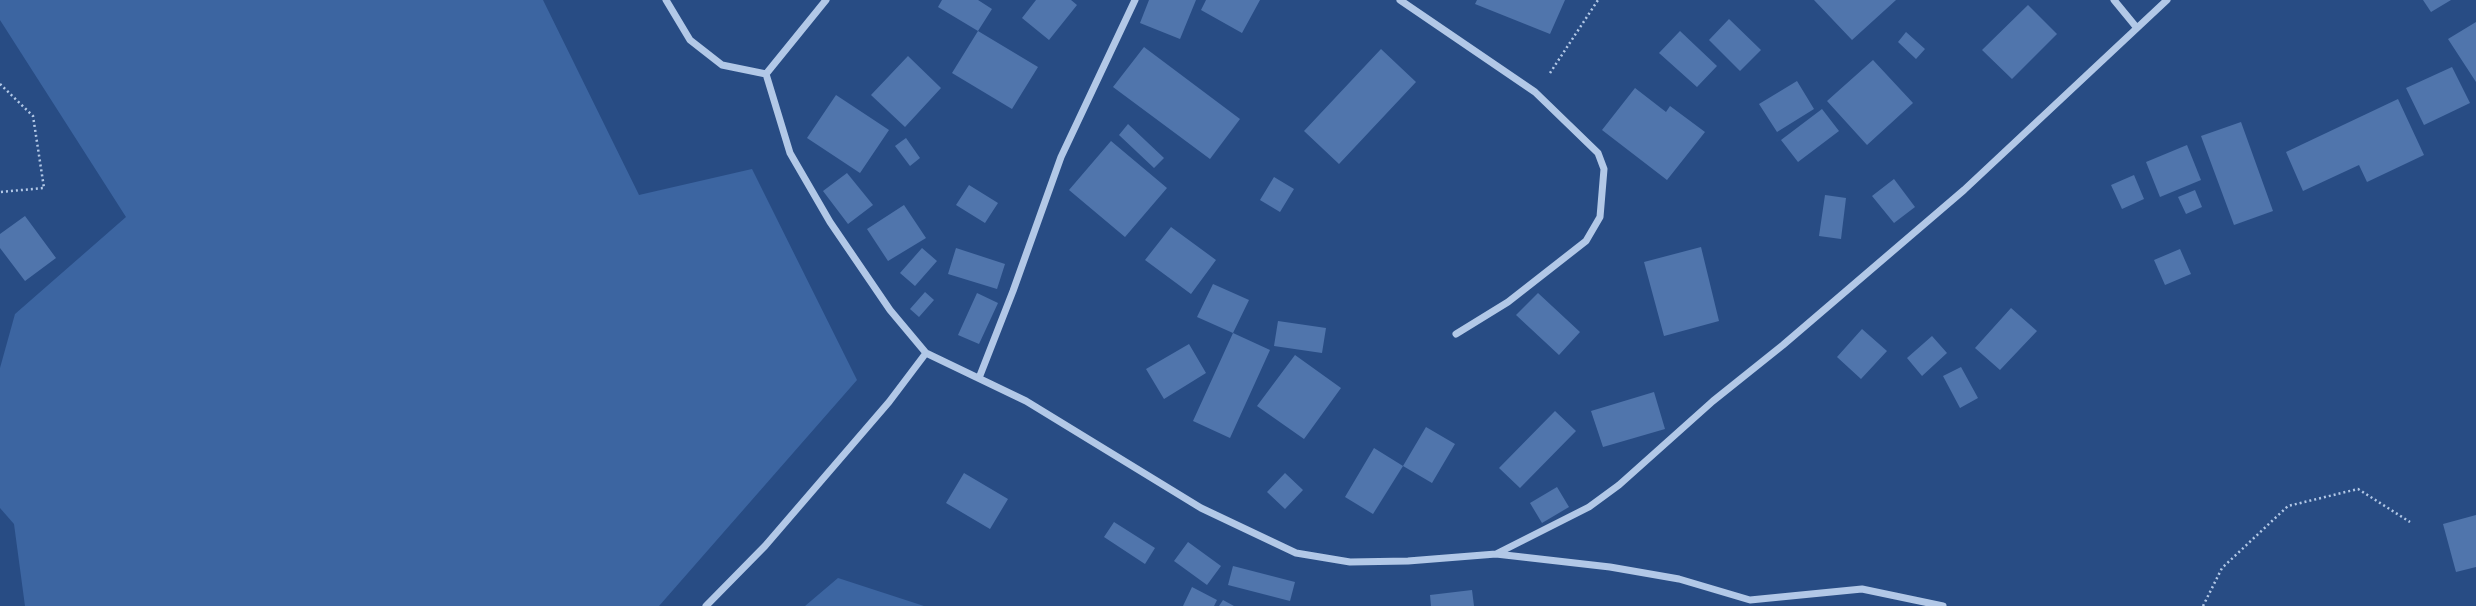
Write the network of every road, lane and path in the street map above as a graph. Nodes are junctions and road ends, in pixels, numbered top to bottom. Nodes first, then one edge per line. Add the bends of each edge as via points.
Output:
1 (666, 0) edge
2 (826, 0) edge
3 (1135, 0) edge
4 (1400, 0) edge
5 (1598, 0) edge
6 (2114, 0) edge
7 (2167, 0) edge
8 (2137, 28) junction
9 (766, 74) junction
10 (0, 84) edge
11 (1535, 92) junction
12 (0, 192) edge
13 (1456, 334) dead end
14 (926, 353) junction
15 (979, 378) junction
16 (2410, 522) dead end
17 (1496, 554) junction
18 (706, 606) edge
19 (1943, 606) edge
20 (2203, 606) edge

1 - 9 street via 690,40 722,65
2 - 9 street
3 - 15 street via 1061,158
4 - 11 street
5 - 11 path
6 - 8 street
7 - 8 street
8 - 17 street via 1964,190 1783,345 1713,401 1619,485 1589,507
9 - 14 street via 790,152 830,222 890,310
10 - 12 path via 33,116 44,188
11 - 13 street via 1598,154 1604,169 1600,217 1586,241 1508,302
14 - 15 street
14 - 18 street via 889,402 770,540
15 - 17 street via 1026,401 1201,508 1296,552 1350,562 1408,561
16 - 20 path via 2358,489 2288,506 2222,568
17 - 19 street via 1610,567 1679,579 1750,600 1862,589

